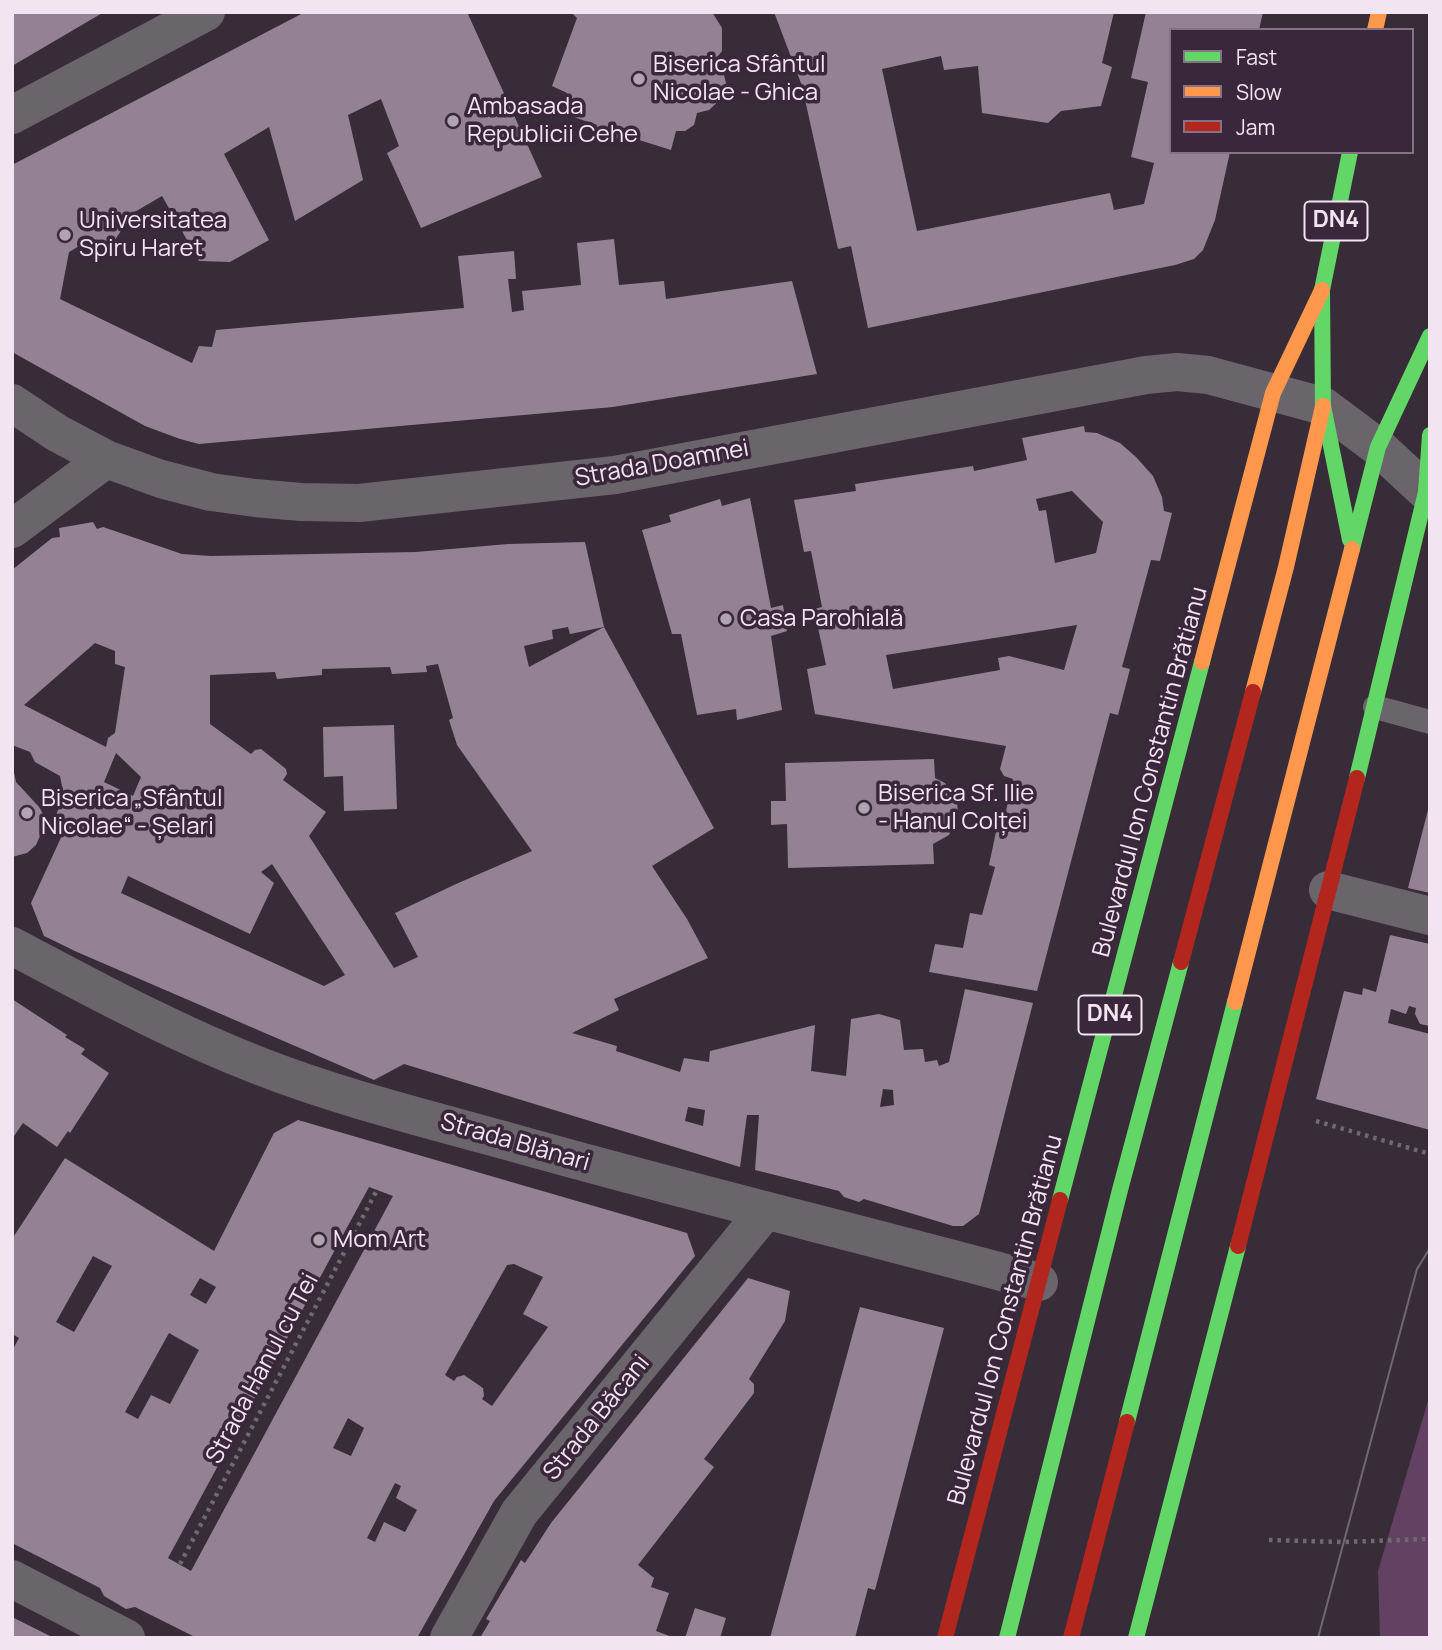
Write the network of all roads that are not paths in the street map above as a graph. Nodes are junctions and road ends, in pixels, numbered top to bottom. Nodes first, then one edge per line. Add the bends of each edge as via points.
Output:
1 (206, 12) edge
2 (12, 115) edge
3 (1350, 154) edge
4 (1322, 290) junction
5 (1430, 336) edge
6 (1273, 393) junction
7 (12, 403) edge
8 (1323, 406) junction
9 (1430, 435) edge
10 (1378, 447) junction
11 (106, 459) junction
12 (1428, 493) edge
13 (12, 529) edge
14 (1352, 551) junction
15 (1375, 707) junction
16 (1430, 722) edge
17 (1328, 890) junction
18 (1430, 916) edge
19 (12, 946) edge
20 (765, 1211) junction
21 (1040, 1282) junction
22 (12, 1579) edge
23 (126, 1638) edge
24 (449, 1638) edge
25 (945, 1638) edge
26 (1007, 1638) edge
27 (1071, 1638) edge
28 (1136, 1638) edge

1 - 2 street
3 - 4 main road, Bulevardul Ion Constantin Brătianu / DN4
4 - 6 main road, Bulevardul Ion Constantin Brătianu / DN4
4 - 8 main road, Bulevardul Ion Constantin Brătianu / DN4
5 - 10 main road, Bulevardul Ion Constantin Brătianu
6 - 8 street, Strada Doamnei
6 - 11 street, Strada Doamnei via 1208,375 1146,375 615,475 359,503 211,492
6 - 21 main road, Bulevardul Ion Constantin Brătianu / DN4
7 - 11 street, Strada Doamnei
8 - 10 street
8 - 14 main road, Bulevardul Ion Constantin Brătianu
8 - 26 main road, Bulevardul Ion Constantin Brătianu / DN4 via 1286,568 1120,1190
9 - 12 main road
10 - 12 street
10 - 14 main road, Bulevardul Ion Constantin Brătianu
11 - 13 street
12 - 15 main road
14 - 27 main road, Bulevardul Ion Constantin Brătianu
15 - 16 lane
15 - 17 main road
17 - 18 street
17 - 28 main road
19 - 20 street, Strada Blănari via 192,1038 268,1070 430,1120
20 - 21 street, Strada Blănari
20 - 24 street, Strada Băcani via 519,1513
21 - 25 main road, Bulevardul Ion Constantin Brătianu / DN4
22 - 23 street

